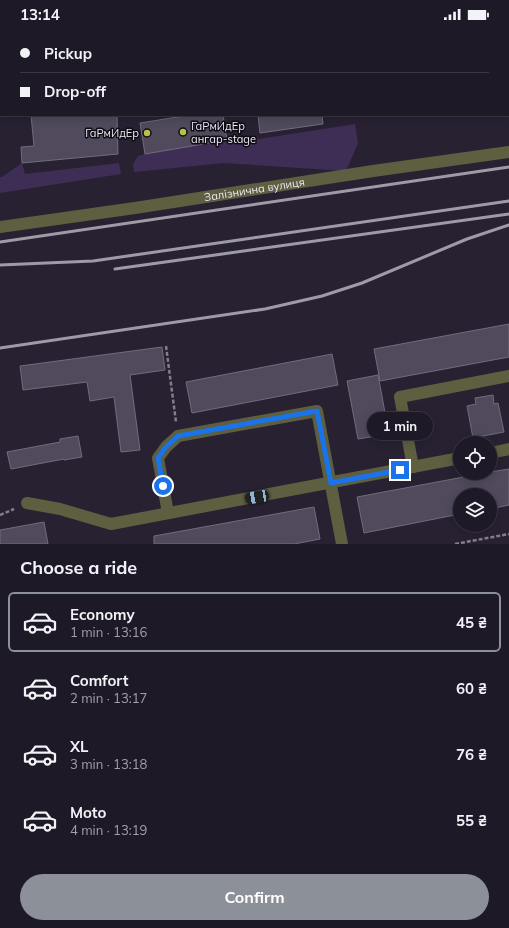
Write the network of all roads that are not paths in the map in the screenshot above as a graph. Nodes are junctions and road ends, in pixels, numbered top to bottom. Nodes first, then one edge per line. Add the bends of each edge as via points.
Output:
1 (509, 152) edge
2 (0, 227) edge
3 (509, 376) edge
4 (509, 449) edge
5 (497, 452) edge
6 (453, 459) edge
7 (413, 467) junction
8 (331, 483) junction
9 (27, 503) dead end
10 (168, 513) junction
11 (342, 544) edge

1 - 2 street, Залізнична вулиця
3 - 7 street via 400,397
4 - 5 street
6 - 7 street
7 - 8 street
8 - 10 street
8 - 10 street via 317,411 178,436 158,458
8 - 11 street
9 - 10 street via 60,509 112,524

